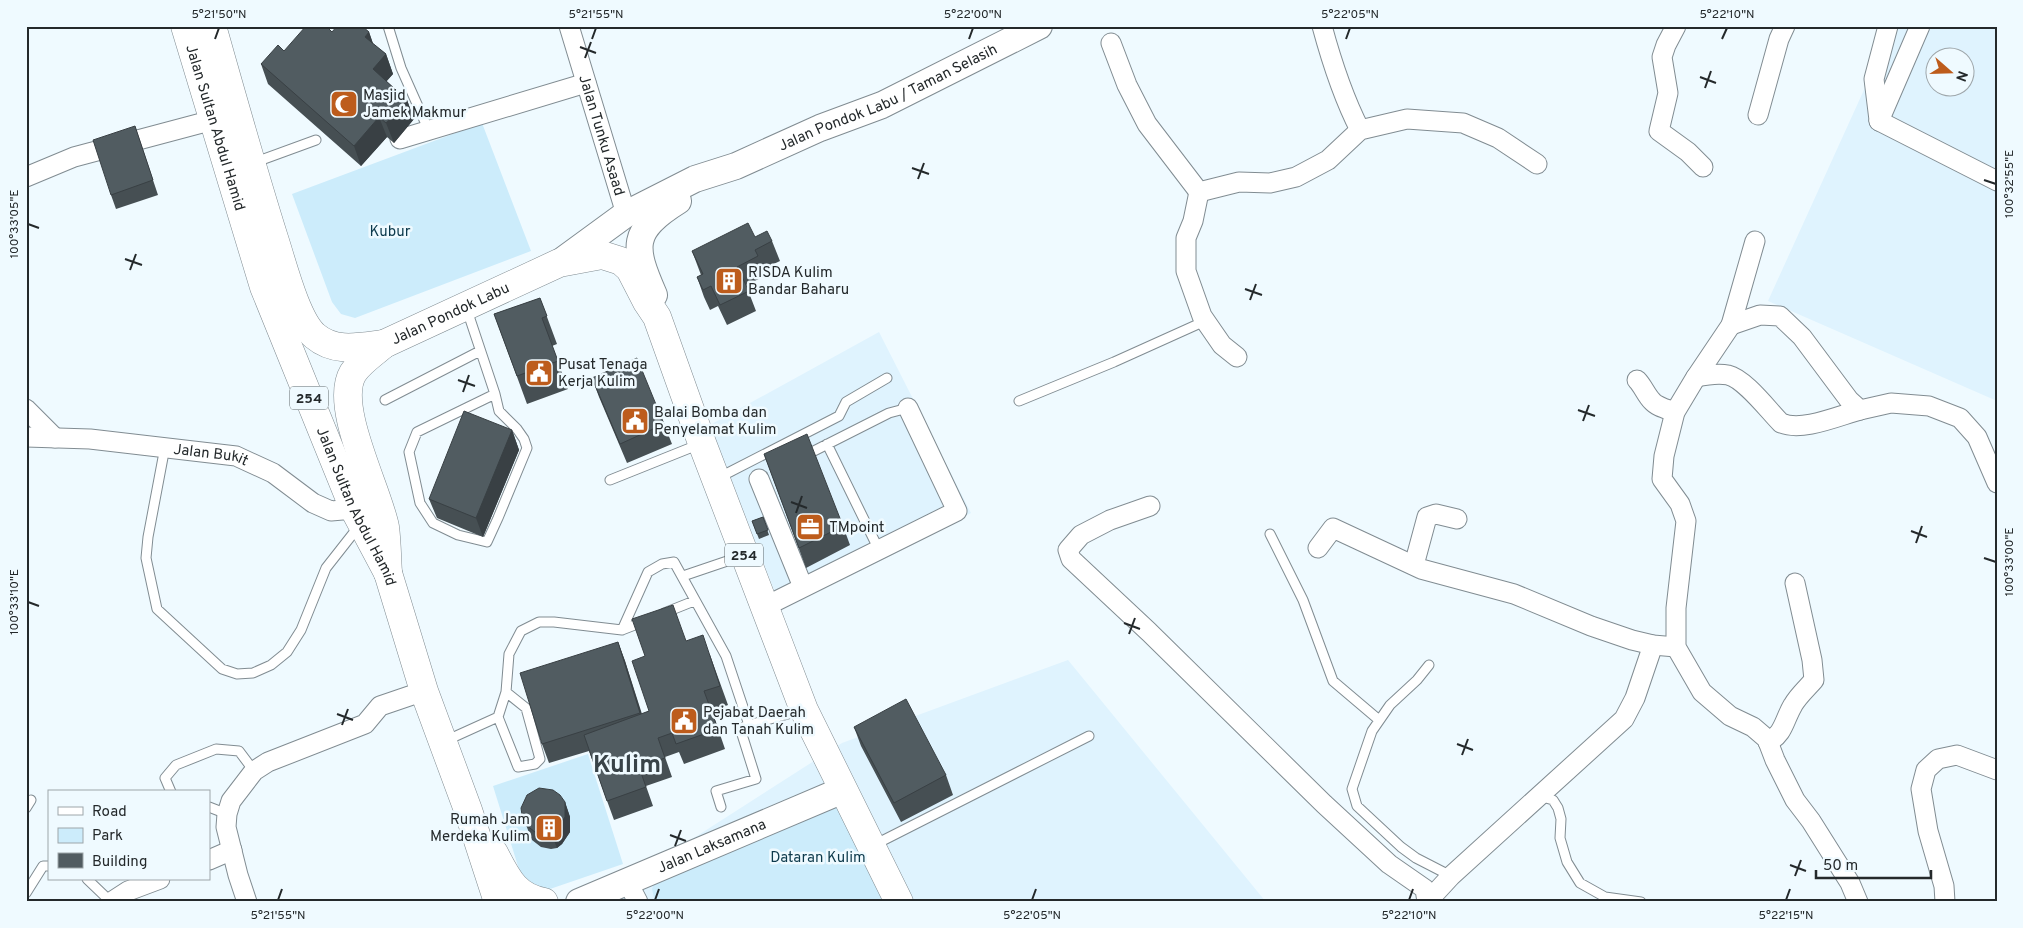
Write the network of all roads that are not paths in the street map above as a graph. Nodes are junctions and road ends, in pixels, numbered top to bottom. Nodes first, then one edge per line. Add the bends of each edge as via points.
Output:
1 (185, 26) edge
2 (212, 26) edge
3 (388, 26) edge
4 (569, 26) edge
5 (1039, 26) edge
6 (1322, 26) edge
7 (1676, 26) edge
8 (1785, 26) edge
9 (1888, 26) edge
10 (1920, 26) edge
11 (1111, 43) dead end
12 (586, 83) junction
13 (1758, 115) dead end
14 (213, 120) junction
15 (1879, 121) junction
16 (1360, 130) junction
17 (430, 131) junction
18 (400, 139) dead end
19 (316, 140) dead end
20 (1537, 164) dead end
21 (736, 166) junction
22 (1704, 167) dead end
23 (240, 168) junction
24 (26, 177) edge
25 (1997, 181) edge
26 (1199, 192) junction
27 (626, 214) junction
28 (1755, 241) dead end
29 (559, 263) junction
30 (466, 307) junction
31 (657, 317) junction
32 (1205, 321) junction
33 (1731, 325) junction
34 (384, 344) junction
35 (480, 351) junction
36 (1237, 357) dead end
37 (1696, 377) junction
38 (887, 378) dead end
39 (1637, 380) dead end
40 (495, 394) junction
41 (385, 400) dead end
42 (1019, 401) dead end
43 (908, 408) joint
44 (26, 409) edge
45 (1860, 410) junction
46 (1675, 412) junction
47 (26, 437) edge
48 (55, 438) junction
49 (702, 443) junction
50 (827, 444) junction
51 (165, 447) junction
52 (793, 462) edge
53 (763, 477) dead end
54 (610, 480) dead end
55 (716, 480) junction
56 (1997, 483) edge
57 (1150, 506) dead end
58 (358, 516) junction
59 (1458, 519) dead end
60 (1270, 534) dead end
61 (1318, 548) dead end
62 (879, 550) junction
63 (744, 555) junction
64 (1414, 565) junction
65 (388, 573) junction
66 (683, 576) junction
67 (1796, 583) dead end
68 (803, 587) junction
69 (694, 601) junction
70 (764, 607) junction
71 (622, 630) junction
72 (1653, 645) junction
73 (1676, 647) junction
74 (1429, 665) dead end
75 (424, 691) junction
76 (506, 692) junction
77 (804, 710) junction
78 (498, 716) junction
79 (1380, 720) junction
80 (749, 725) junction
81 (1089, 736) dead end
82 (444, 741) junction
83 (1768, 742) junction
84 (1997, 770) edge
85 (254, 771) junction
86 (170, 790) edge
87 (843, 790) junction
88 (1539, 796) junction
89 (721, 807) dead end
90 (210, 808) edge
91 (229, 808) junction
92 (468, 810) junction
93 (871, 846) junction
94 (232, 850) junction
95 (210, 860) edge
96 (48, 866) edge
97 (1450, 876) junction
98 (88, 880) edge
99 (158, 880) edge
100 (632, 891) edge
101 (26, 894) edge
102 (1429, 900) edge
103 (111, 902) edge
104 (247, 902) edge
105 (498, 902) edge
106 (544, 902) edge
107 (579, 902) edge
108 (899, 902) edge
109 (1641, 902) edge
110 (1858, 902) edge
111 (1945, 902) edge

1 - 14 main road, Jalan Sultan Abdul Hamid / 254
2 - 23 main road, Jalan Sultan Abdul Hamid / 254
3 - 17 lane via 401,68
4 - 12 street, Jalan Tunku Asaad
5 - 21 main road, Jalan Pondok Labu / Taman Selasih via 882,105 820,128
6 - 16 street via 1346,102
7 - 22 street via 1662,57 1668,93 1659,131
8 - 13 street
9 - 15 street via 1874,78
10 - 15 street
11 - 26 street via 1127,85 1148,124
12 - 17 street
12 - 27 street, Jalan Tunku Asaad
14 - 23 main road, Jalan Sultan Abdul Hamid / 254
14 - 24 street via 74,157
15 - 25 street
16 - 20 street via 1407,119 1464,123 1498,138
16 - 26 street via 1328,160 1296,177 1270,183 1239,182
17 - 18 street
19 - 23 lane
21 - 27 main road, Jalan Pondok Labu via 695,179
21 - 31 main road via 660,213 641,235 639,255 656,302
23 - 34 main road, Jalan Sultan Abdul Hamid / 254 via 296,306 313,335 340,349
23 - 58 main road, Jalan Sultan Abdul Hamid / 254 via 264,287
26 - 32 street via 1186,238 1186,271
27 - 29 main road, Jalan Pondok Labu
28 - 33 street
29 - 30 main road, Jalan Pondok Labu / 254
29 - 31 main road, 254 via 602,255 621,261 630,269
30 - 34 main road, Jalan Pondok Labu / 254
30 - 35 lane
31 - 49 main road, 254
32 - 36 street via 1222,345
32 - 42 lane
33 - 37 street
33 - 45 street via 1760,315 1780,316 1802,337
34 - 65 main road, Jalan Pondok Labu via 352,374 348,408 352,430 385,528
35 - 40 lane
35 - 41 lane
37 - 45 street via 1729,375 1740,381 1781,423 1788,426 1800,426
37 - 46 street
38 - 55 lane via 846,402 839,416
39 - 46 street via 1651,401
40 - 40 lane via 416,432 408,452 420,503 433,523 458,535 486,542 526,448 517,429 499,411
43 - 50 lane via 889,413
43 - 62 street via 957,511
44 - 48 street
45 - 56 street via 1901,403 1929,406 1960,418 1977,437
46 - 73 street via 1662,479 1680,504 1686,521 1676,608
47 - 48 street, Jalan Bukit
48 - 51 street, Jalan Bukit
49 - 54 lane
49 - 55 main road, 254
50 - 52 lane
50 - 62 lane
51 - 58 street, Jalan Bukit via 236,456 273,473 312,503 331,511
51 - 58 lane via 146,558 157,609 222,669 237,674 253,673 271,665 287,652 301,630 326,568
53 - 68 street
55 - 63 main road, 254
57 - 102 street via 1110,520 1078,540 1068,550 1071,559 1324,804 1389,864 1425,889
58 - 65 main road, Jalan Sultan Abdul Hamid / 254
59 - 64 street via 1436,514 1427,517
60 - 79 lane via 1303,600 1333,681
61 - 64 street via 1333,528
62 - 68 street
63 - 66 lane
63 - 70 main road, 254
64 - 72 street via 1514,594 1591,626
65 - 75 main road, Jalan Sultan Abdul Hamid / 254
66 - 69 lane
66 - 71 lane via 674,562 648,572
67 - 83 street via 1814,680 1793,705 1777,738
68 - 70 street
69 - 71 lane
69 - 80 lane via 726,656
70 - 77 main road, 254
71 - 76 lane via 538,622 521,631 509,654
72 - 73 street
72 - 88 street via 1636,698 1624,719
73 - 83 street via 1702,692 1730,716 1753,727
74 - 79 lane via 1390,705
75 - 82 main road, Jalan Sultan Abdul Hamid / 254
75 - 85 street via 380,706 365,724 268,762
76 - 78 lane
76 - 78 lane via 526,708 540,759 535,764 518,767
77 - 80 lane
77 - 87 main road, 254
78 - 82 lane
79 - 97 lane via 1372,731 1352,789 1357,806 1401,847
80 - 89 lane via 740,728 756,779 716,791
81 - 93 lane
82 - 92 main road, Jalan Sultan Abdul Hamid / 254
83 - 110 street via 1795,800 1850,883
84 - 111 street via 1957,755 1938,759 1926,770 1922,789 1928,831 1944,886
85 - 86 lane via 239,751 216,749 176,765 165,778
85 - 91 street
87 - 93 main road, 254
87 - 100 main road, Jalan Laksamana
88 - 97 street
88 - 109 lane via 1553,800 1558,808 1560,838 1567,862 1580,883 1605,897
90 - 91 lane
91 - 94 street via 226,827
92 - 105 main road, Jalan Sultan Abdul Hamid / 254
92 - 106 main road via 518,891 526,898
93 - 108 main road, 254
94 - 95 street
94 - 104 street
96 - 101 lane via 42,866
97 - 102 street
98 - 103 lane
99 - 103 street
100 - 107 main road, Jalan Laksamana

